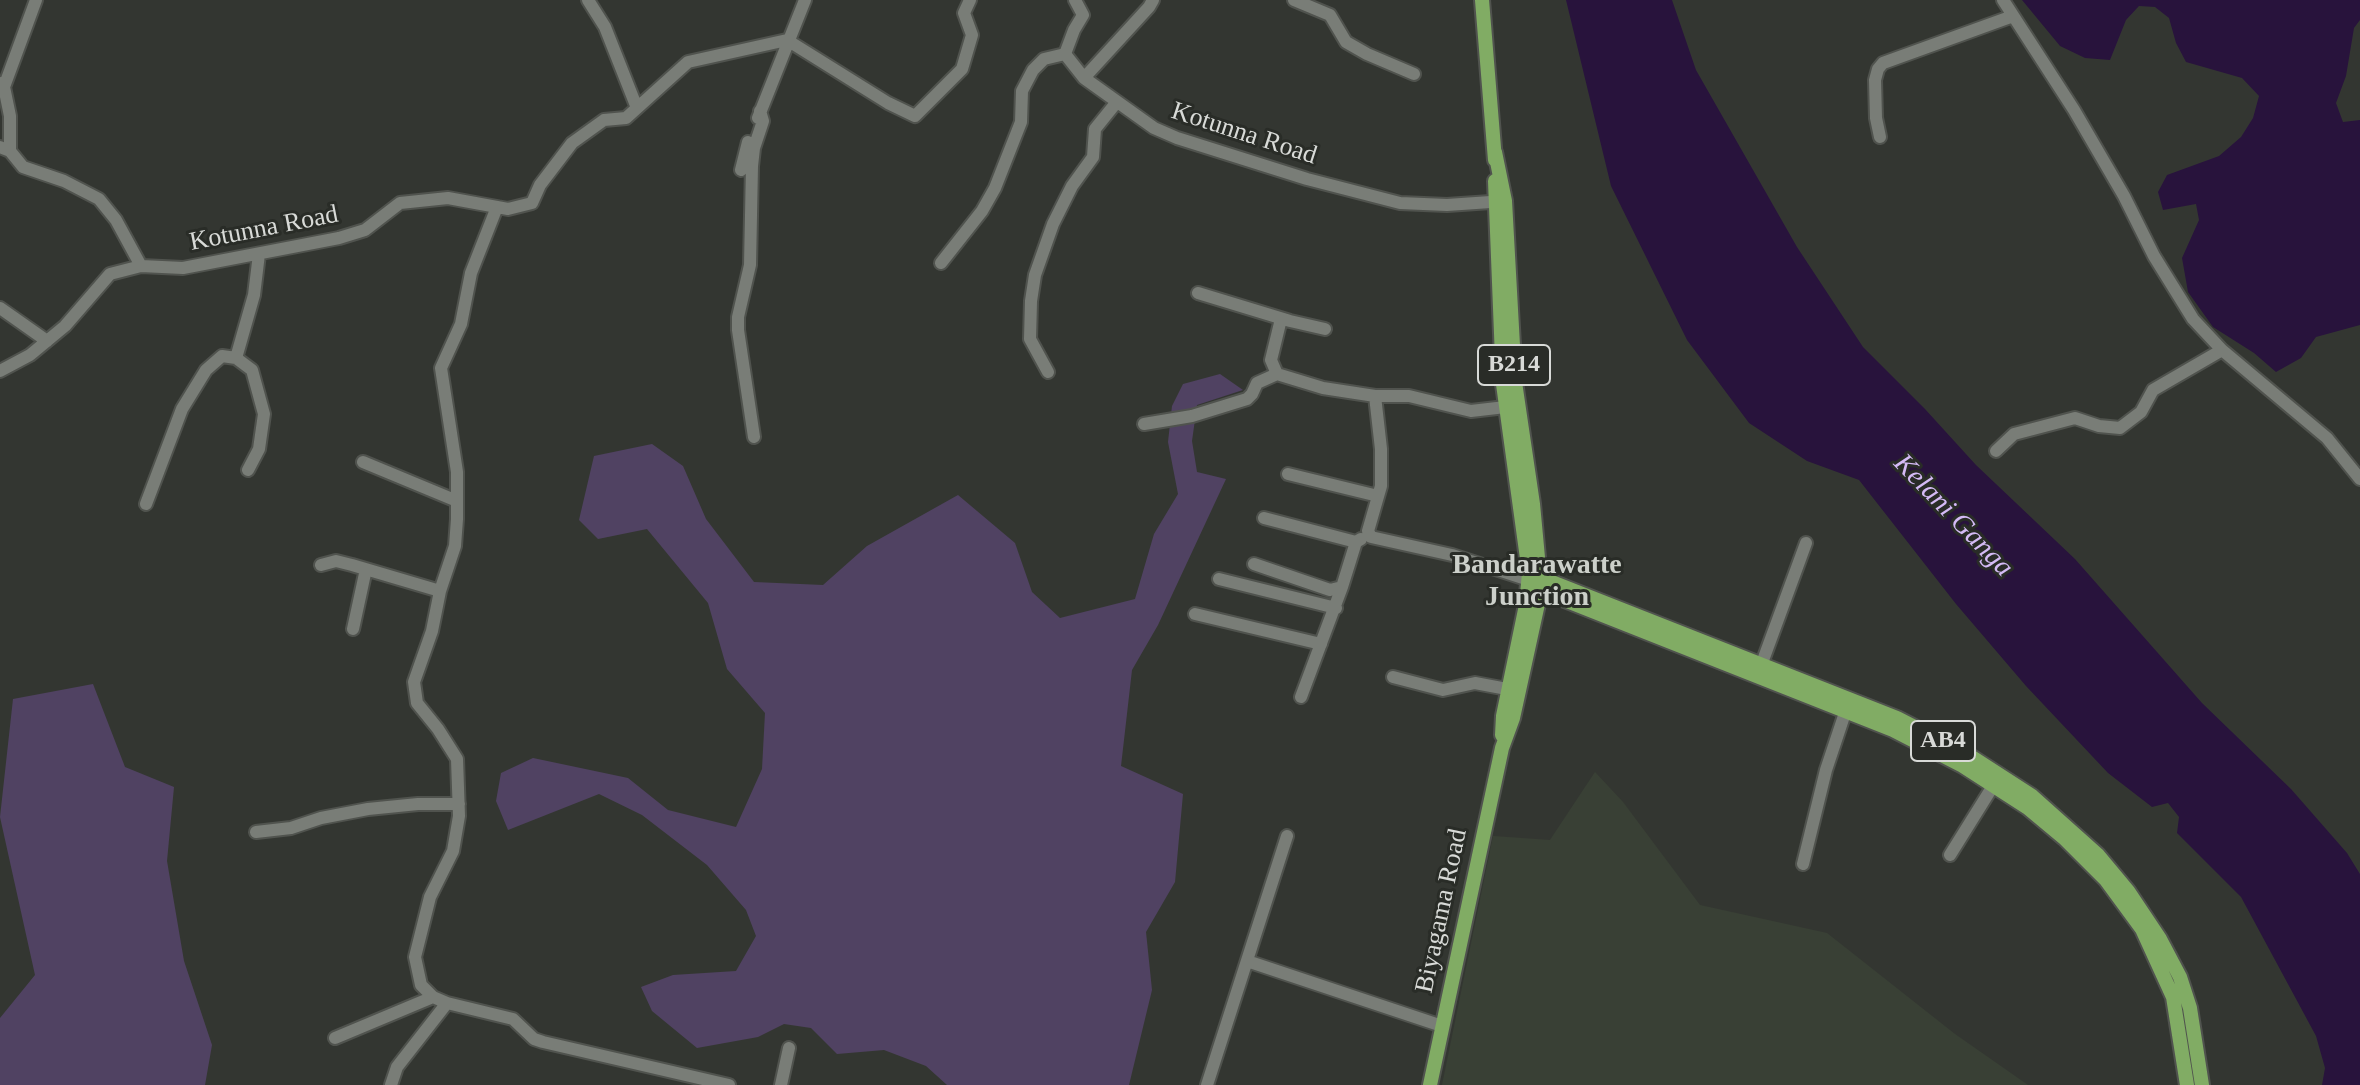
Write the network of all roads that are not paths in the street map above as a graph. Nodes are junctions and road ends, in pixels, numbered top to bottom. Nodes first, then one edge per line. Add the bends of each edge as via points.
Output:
1 (36, 0) edge
2 (588, 0) edge
3 (805, 0) edge
4 (970, 0) edge
5 (1075, 0) edge
6 (1153, 0) edge
7 (1294, 0) edge
8 (1482, 0) edge
9 (2003, 0) edge
10 (2013, 16) junction
11 (787, 40) junction
12 (1065, 54) junction
13 (1414, 74) dead end
14 (1084, 78) junction
15 (2, 85) edge
16 (1116, 103) junction
17 (637, 108) junction
18 (760, 111) junction
19 (1880, 137) dead end
20 (5, 149) edge
21 (741, 170) dead end
22 (1499, 202) junction
23 (497, 207) junction
24 (259, 254) junction
25 (941, 263) dead end
26 (141, 266) junction
27 (1198, 293) dead end
28 (0, 308) edge
29 (1281, 319) junction
30 (1325, 329) dead end
31 (47, 341) junction
32 (2222, 350) junction
33 (236, 358) junction
34 (0, 371) edge
35 (1048, 372) dead end
36 (1277, 374) junction
37 (1375, 396) junction
38 (1512, 407) junction
39 (1144, 424) dead end
40 (754, 437) dead end
41 (1996, 451) dead end
42 (363, 462) dead end
43 (248, 470) dead end
44 (1288, 474) dead end
45 (2360, 479) edge
46 (1378, 496) junction
47 (457, 501) junction
48 (146, 504) dead end
49 (1264, 518) dead end
50 (1369, 533) junction
51 (1356, 542) junction
52 (1806, 543) dead end
53 (1254, 564) dead end
54 (321, 565) dead end
55 (366, 569) junction
56 (1219, 579) dead end
57 (1534, 581) junction
58 (1342, 587) junction
59 (440, 591) junction
60 (1336, 608) junction
61 (1195, 614) dead end
62 (353, 629) dead end
63 (1321, 644) junction
64 (1759, 669) junction
65 (1393, 677) dead end
66 (1507, 689) junction
67 (1301, 697) dead end
68 (1846, 710) junction
69 (1502, 748) junction
70 (1997, 781) junction
71 (459, 804) junction
72 (256, 832) dead end
73 (1287, 836) dead end
74 (1950, 855) dead end
75 (1803, 864) dead end
76 (1247, 961) junction
77 (433, 997) junction
78 (447, 1003) junction
79 (1442, 1026) junction
80 (335, 1038) dead end
81 (789, 1048) dead end
82 (2191, 1075) edge
83 (391, 1085) edge
84 (729, 1085) edge
85 (781, 1085) edge
86 (1207, 1085) edge
87 (1430, 1085) edge
88 (2202, 1085) edge

1 - 15 street
2 - 17 street via 605,27
3 - 11 street
4 - 11 street via 964,13 972,35 962,69 915,116
5 - 12 street via 1083,15
6 - 14 street
7 - 13 street via 1330,15 1346,42
8 - 22 main road, B214
9 - 10 street
10 - 19 street via 1883,63 1875,80
10 - 32 street via 2074,110 2193,319
11 - 17 street, Kotunna Road via 688,62
11 - 18 street
12 - 14 street, Kotunna Road
12 - 25 street via 1044,59 1033,70 1022,91 1021,122 995,188
14 - 16 street, Kotunna Road
15 - 20 street via 10,116
16 - 22 street, Kotunna Road via 1177,138 1360,194 1422,205
16 - 35 street via 1095,129 1093,157 1053,224 1035,275 1030,339
17 - 23 street, Kotunna Road via 626,118 604,120 572,143 532,203
18 - 21 street
18 - 40 street via 763,121 752,166 750,265 738,317
20 - 26 street via 23,167 99,199
22 - 38 main road, B214
23 - 24 street, Kotunna Road via 448,198 400,203 365,230
23 - 47 street via 471,273 461,324 441,368
24 - 26 street, Kotunna Road via 183,268
24 - 33 street
26 - 31 street, Kotunna Road via 110,274
27 - 29 street
28 - 31 street
29 - 30 street
29 - 36 street via 1271,360
31 - 34 street, Kotunna Road
32 - 41 street via 2153,390 2141,412 2120,428 2075,418 2014,434
32 - 45 street via 2327,438
33 - 43 street via 252,370 264,414 259,449
33 - 48 street via 222,356 206,370 182,409
36 - 37 street
36 - 39 street via 1257,383 1247,399
37 - 38 street via 1409,396 1471,411
37 - 46 street via 1381,449
38 - 57 main road, B214
42 - 47 street
44 - 46 street
46 - 50 street
47 - 59 street via 455,546
49 - 51 street
50 - 51 street
50 - 57 street
51 - 58 street
52 - 64 street
53 - 58 street via 1330,590
54 - 55 street via 336,561
55 - 59 street
55 - 62 street
56 - 60 street
57 - 64 main road, AB4
57 - 66 main road, Biyagama Road / B214
57 - 69 main road, Biyagama Road / B214 via 1513,718
58 - 60 street
59 - 71 street via 414,682 417,703 457,759
60 - 63 street
61 - 63 street
63 - 67 street
64 - 68 main road, AB4
64 - 70 main road, AB4 via 1919,728
65 - 66 street via 1443,690 1475,683
66 - 69 main road, Biyagama Road / B214
68 - 70 main road, AB4
68 - 75 street
69 - 79 main road, Biyagama Road / B214
70 - 74 street
70 - 82 main road, AB4 via 2071,845 2131,912 2173,997
71 - 72 street via 368,809
71 - 77 street via 453,851 430,897 415,957 421,985
73 - 76 street
76 - 79 street
76 - 86 street
77 - 78 street
77 - 80 street
78 - 83 street via 397,1067
78 - 84 street via 513,1019 543,1042
79 - 87 main road, Biyagama Road / B214
81 - 85 street
82 - 88 main road, AB4

